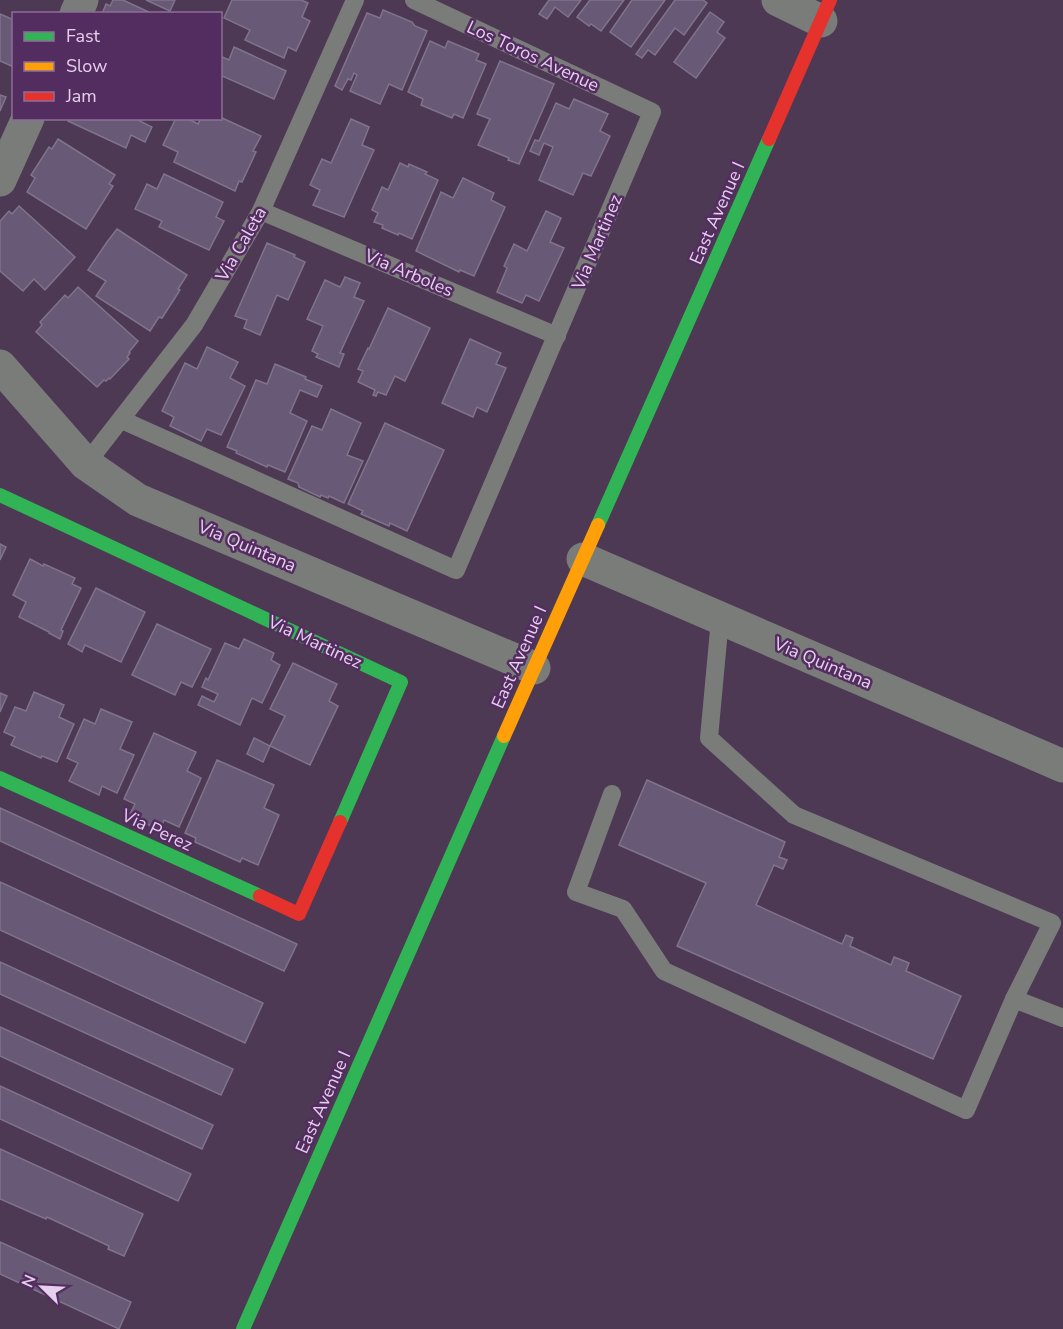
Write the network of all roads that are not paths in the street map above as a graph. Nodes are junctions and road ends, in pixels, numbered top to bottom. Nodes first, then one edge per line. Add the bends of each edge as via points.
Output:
1 (355, 0) edge
2 (414, 0) edge
3 (778, 0) edge
4 (825, 11) edge
5 (652, 112) joint
6 (27, 120) edge
7 (0, 180) edge
8 (261, 211) junction
9 (557, 336) junction
10 (0, 366) edge
11 (122, 420) junction
12 (87, 464) junction
13 (0, 495) edge
14 (583, 559) junction
15 (720, 618) junction
16 (534, 668) junction
17 (1063, 766) edge
18 (0, 778) edge
19 (612, 794) dead end
20 (298, 915) joint
21 (1014, 999) junction
22 (1063, 1018) edge
23 (243, 1329) edge

1 - 8 lane, Via Caleta
2 - 5 lane, Los Toros Avenue
3 - 4 street
4 - 14 main road, East Avenue I
5 - 9 lane, Via Martinez
6 - 7 street
8 - 9 lane, Via Arboles
8 - 11 lane, Via Caleta via 194,325
9 - 11 lane, Via Martinez via 456,570
10 - 12 street, Via Quintana
11 - 12 lane, Via Caleta
12 - 16 street, Via Quintana via 138,500
13 - 20 main road, Via Martinez via 401,682
14 - 15 street, Via Quintana
14 - 16 main road, East Avenue I
15 - 17 street, Via Quintana
15 - 21 lane via 709,738 794,815 1052,923
16 - 23 main road, East Avenue I
18 - 20 main road, Via Perez
19 - 21 lane via 576,892 623,909 664,971 966,1110
21 - 22 lane

